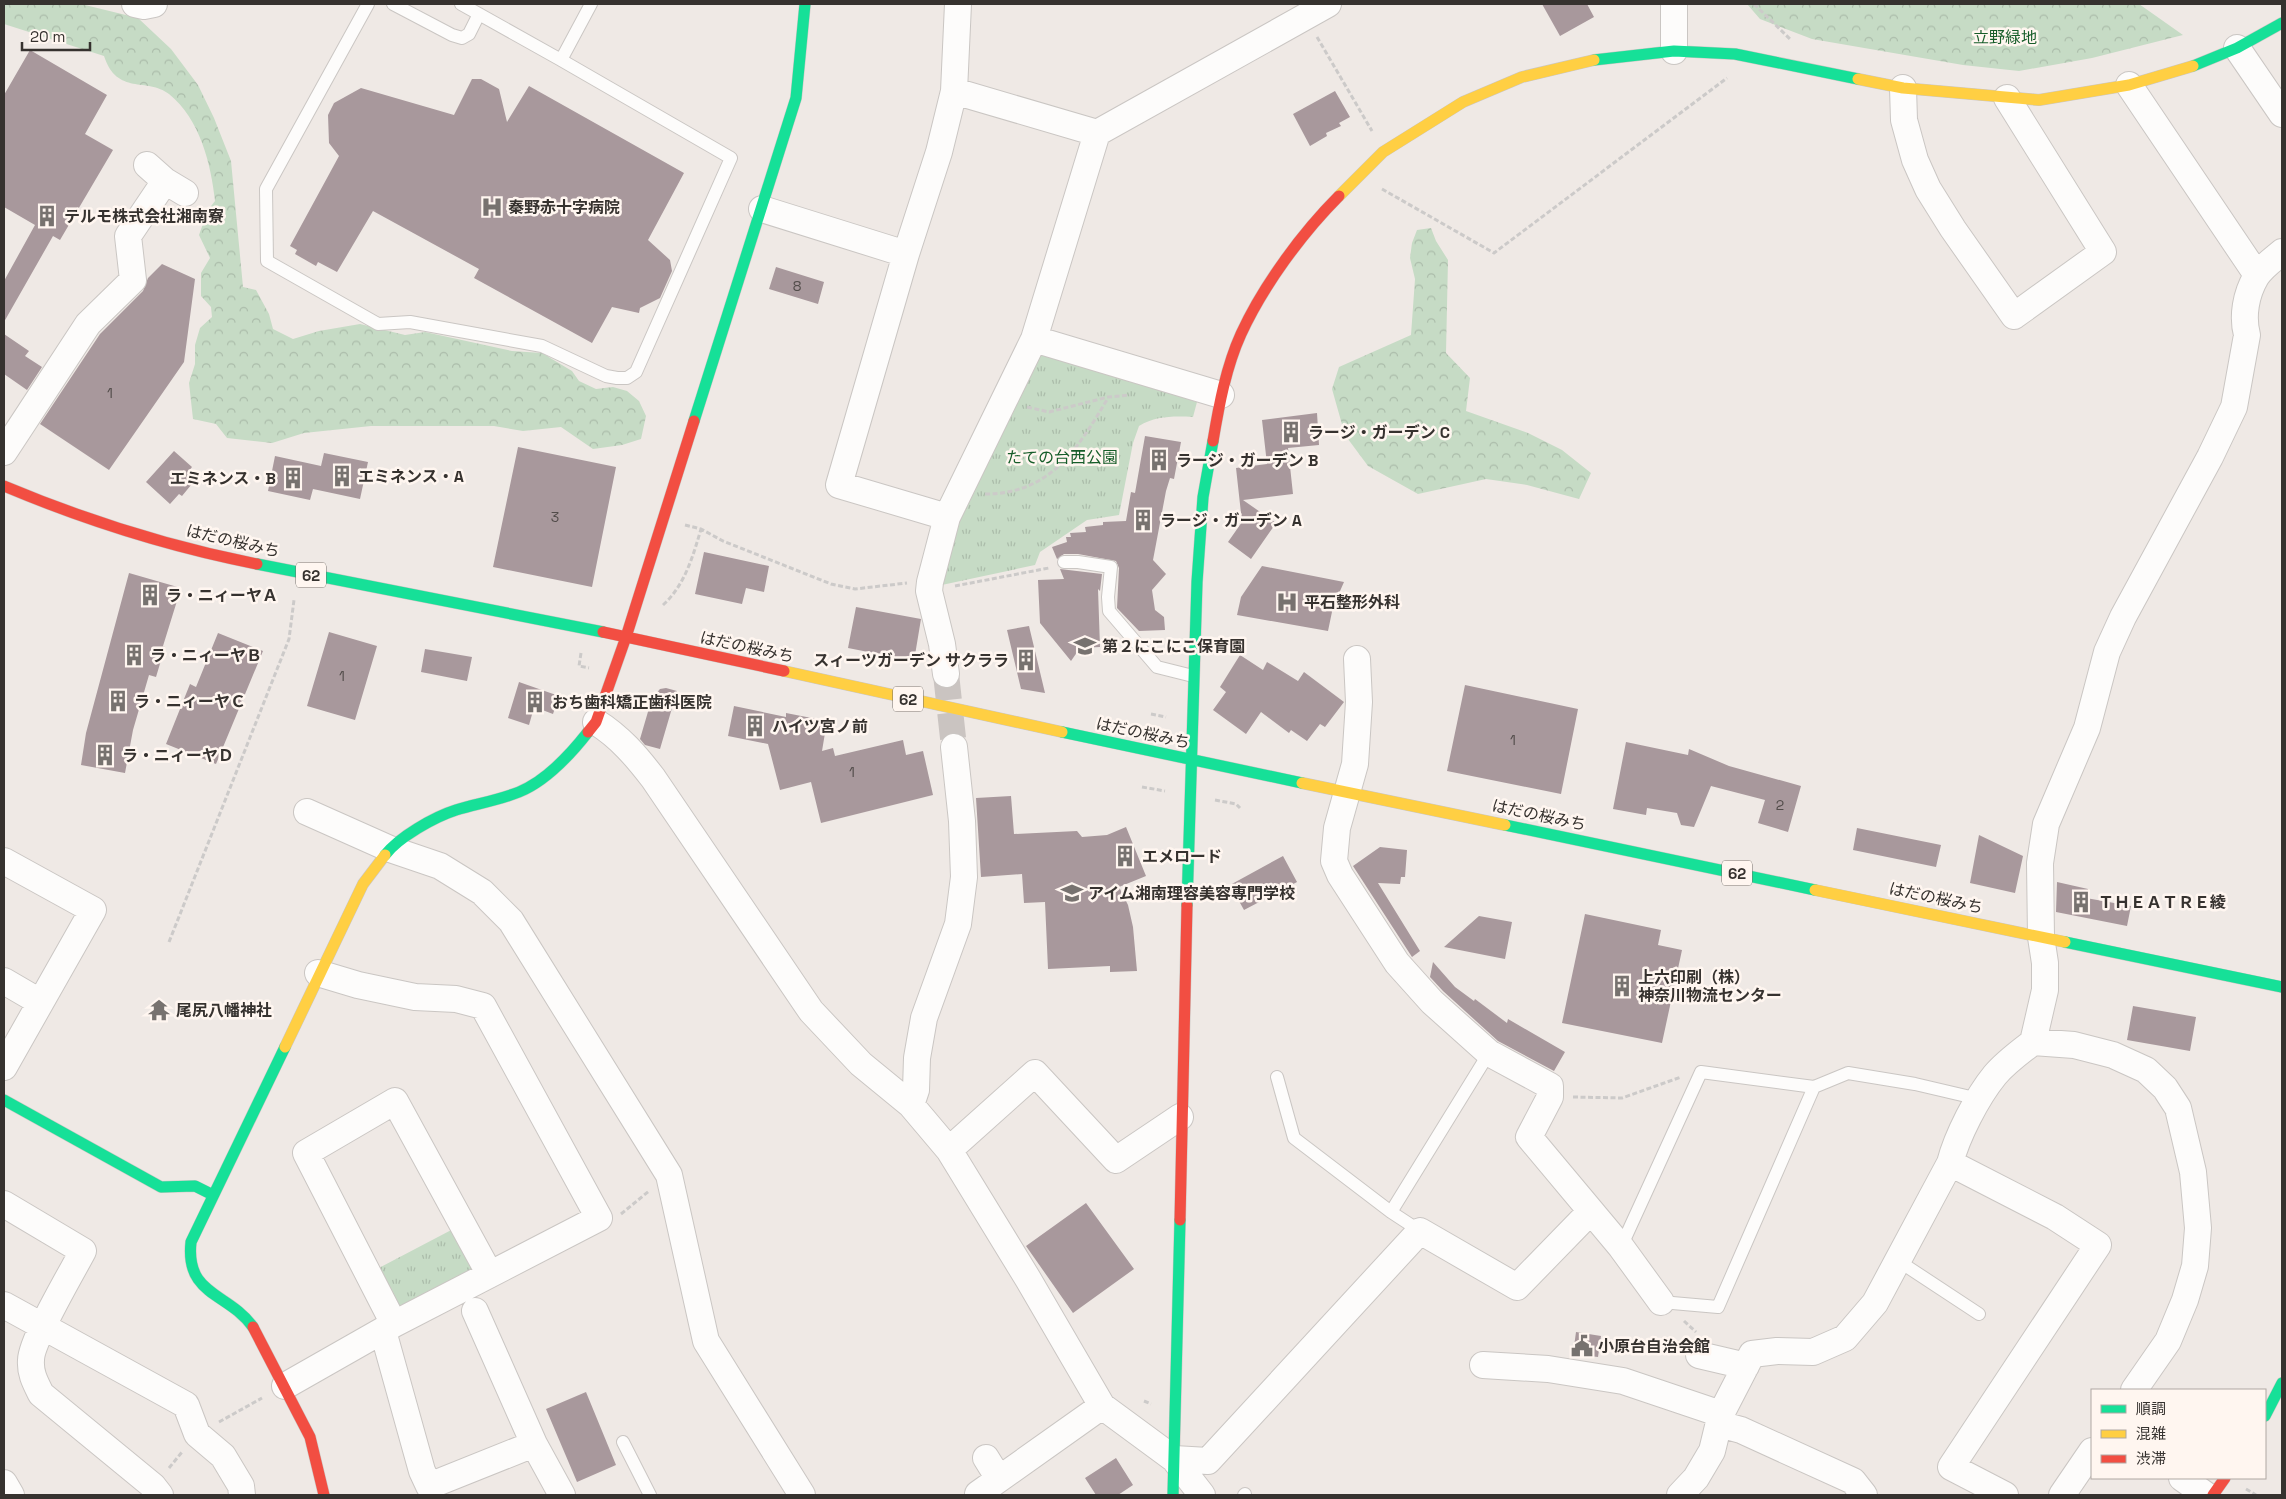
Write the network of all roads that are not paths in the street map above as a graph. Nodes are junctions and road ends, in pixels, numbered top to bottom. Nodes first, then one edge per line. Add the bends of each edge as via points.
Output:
1 (135, 4) edge
2 (154, 4) edge
3 (368, 4) edge
4 (392, 4) edge
5 (461, 4) edge
6 (591, 4) edge
7 (805, 4) edge
8 (958, 4) edge
9 (1328, 4) edge
10 (1674, 4) edge
11 (479, 14) junction
12 (2282, 23) edge
13 (2237, 48) junction
14 (1674, 51) junction
15 (561, 60) junction
16 (2130, 85) junction
17 (1902, 88) junction
18 (954, 92) junction
19 (2007, 98) junction
20 (2282, 114) edge
21 (1097, 133) junction
22 (166, 180) dead end
23 (762, 209) junction
24 (2282, 252) edge
25 (906, 254) junction
26 (2257, 275) junction
27 (1034, 340) junction
28 (1221, 395) junction
29 (4, 452) edge
30 (4, 486) edge
31 (947, 517) junction
32 (1064, 562) dead end
33 (626, 637) junction
34 (1357, 659) dead end
35 (946, 674) tunnel mouth
36 (1193, 676) junction
37 (596, 722) junction
38 (954, 747) tunnel mouth
39 (1191, 760) junction
40 (1348, 792) junction
41 (307, 812) dead end
42 (390, 849) junction
43 (4, 861) edge
44 (2041, 937) junction
45 (318, 973) junction
46 (4, 981) edge
47 (2282, 987) edge
48 (40, 1002) junction
49 (2033, 1042) junction
50 (1489, 1053) junction
51 (4, 1067) edge
52 (1277, 1077) dead end
53 (1814, 1087) junction
54 (1979, 1099) junction
55 (911, 1105) junction
56 (6, 1108) edge
57 (1180, 1117) junction
58 (949, 1150) junction
59 (1950, 1163) junction
60 (213, 1194) junction
61 (4, 1204) edge
62 (1391, 1212) junction
63 (1590, 1212) junction
64 (1420, 1231) junction
65 (1621, 1247) junction
66 (1897, 1260) junction
67 (490, 1273) junction
68 (1661, 1302) joint
69 (4, 1305) edge
70 (475, 1311) dead end
71 (1979, 1314) dead end
72 (44, 1327) junction
73 (389, 1328) junction
74 (1699, 1355) dead end
75 (1483, 1365) dead end
76 (1746, 1366) junction
77 (2282, 1383) edge
78 (285, 1386) junction
79 (2135, 1389) edge
80 (1102, 1406) junction
81 (2266, 1414) edge
82 (1720, 1419) junction
83 (623, 1442) dead end
84 (534, 1444) junction
85 (2091, 1452) edge
86 (1174, 1459) junction
87 (2183, 1479) edge
88 (2224, 1479) edge
89 (157, 1491) edge
90 (978, 1494) dead end
91 (242, 1495) edge
92 (324, 1495) edge
93 (562, 1495) edge
94 (650, 1495) edge
95 (802, 1495) edge
96 (1173, 1495) edge
97 (1202, 1495) edge
98 (1680, 1495) edge
99 (1864, 1495) edge
100 (2005, 1495) edge
101 (2062, 1495) edge
102 (2206, 1495) edge
103 (2213, 1495) edge

1 - 2 street
3 - 15 lane via 266,189 267,262 378,324 410,322 542,346 606,376 627,378 636,372 731,158
4 - 11 lane via 462,38 469,34
5 - 11 lane
6 - 15 lane
7 - 23 street via 796,98
8 - 18 street
9 - 21 street
10 - 14 street
11 - 15 lane
12 - 13 street
13 - 16 street via 2188,68
13 - 20 street
14 - 17 street via 1734,54
14 - 28 street via 1585,61 1522,77 1462,102 1383,152 1326,209 1280,267 1242,334
16 - 19 street via 2039,100
16 - 26 street
17 - 19 street
17 - 19 street via 1904,120 1915,160 1928,189 2014,316 2104,252
18 - 21 street
18 - 25 street via 939,152
21 - 27 street
22 - 29 street via 128,236 133,280 88,324
23 - 25 street
23 - 33 street
24 - 26 street
25 - 31 street via 839,485
26 - 44 street via 2245,311 2244,324 2248,335 2234,407 2107,652 2087,728 2046,824 2040,863
27 - 28 street
27 - 31 street
28 - 36 street via 1203,497
30 - 33 street, はだの桜みち / 62 via 63,511 210,554
31 - 35 street via 938,585 929,591
32 - 36 lane via 1111,567 1109,611 1157,667
33 - 37 street
33 - 39 street, はだの桜みち / 62
34 - 40 street via 1359,702 1355,764
36 - 39 street
37 - 42 street via 574,750 538,782 519,792 453,812 417,829
37 - 55 street via 628,746 654,778 810,1011 861,1064
38 - 55 street via 964,877 958,924 924,1018 917,1058 916,1090
39 - 40 street, はだの桜みち / 62
39 - 57 street
40 - 44 street, はだの桜みち / 62
40 - 50 street via 1337,828 1334,861 1340,875 1411,981
41 - 42 street
42 - 45 street via 363,884
42 - 95 street via 440,866 482,892 511,921 670,1175 706,1341
43 - 48 street via 93,910
44 - 47 street, はだの桜みち / 62
44 - 49 street via 2045,990
45 - 60 street
45 - 67 street via 414,997 456,999 483,1006 599,1218
46 - 48 street
48 - 51 street
49 - 54 street via 1995,1075
49 - 79 street via 2074,1045 2113,1055 2146,1070 2165,1088 2178,1108 2193,1172 2198,1228 2195,1266 2168,1341
50 - 62 lane
50 - 63 street via 1550,1086 1550,1097 1529,1137
52 - 62 lane via 1294,1138
53 - 54 lane via 1848,1074 1915,1084
53 - 65 lane via 1700,1072
53 - 68 lane via 1718,1308
54 - 59 street via 1953,1150
55 - 58 street
56 - 60 street via 161,1187 194,1186
57 - 58 street via 1116,1160 1035,1073
57 - 86 street
58 - 80 street
59 - 66 street
59 - 100 street via 2055,1217 2098,1245 1951,1467
60 - 78 street via 189,1251 196,1276 210,1293 245,1317 257,1332
61 - 72 street via 83,1251
62 - 64 lane
63 - 64 street via 1517,1287
63 - 65 street
64 - 86 street via 1208,1462
65 - 68 street
66 - 71 lane
66 - 76 street via 1875,1303 1845,1338 1813,1352 1752,1354
67 - 73 street
67 - 73 street via 395,1101 306,1153
69 - 72 street
70 - 84 street
72 - 89 street via 31,1358 32,1376 41,1394
72 - 91 street via 186,1405 197,1434 223,1456 241,1486
73 - 78 street
73 - 84 street via 422,1471 429,1486
74 - 76 street
75 - 82 street via 1548,1369 1623,1381
76 - 82 street
77 - 81 street
78 - 92 street via 310,1437
80 - 86 street
80 - 90 street via 992,1468
82 - 98 street via 1712,1451 1696,1478
82 - 99 street via 1854,1481
83 - 94 lane
84 - 93 street
85 - 101 street
86 - 96 street
86 - 97 street
87 - 102 street
88 - 103 street

